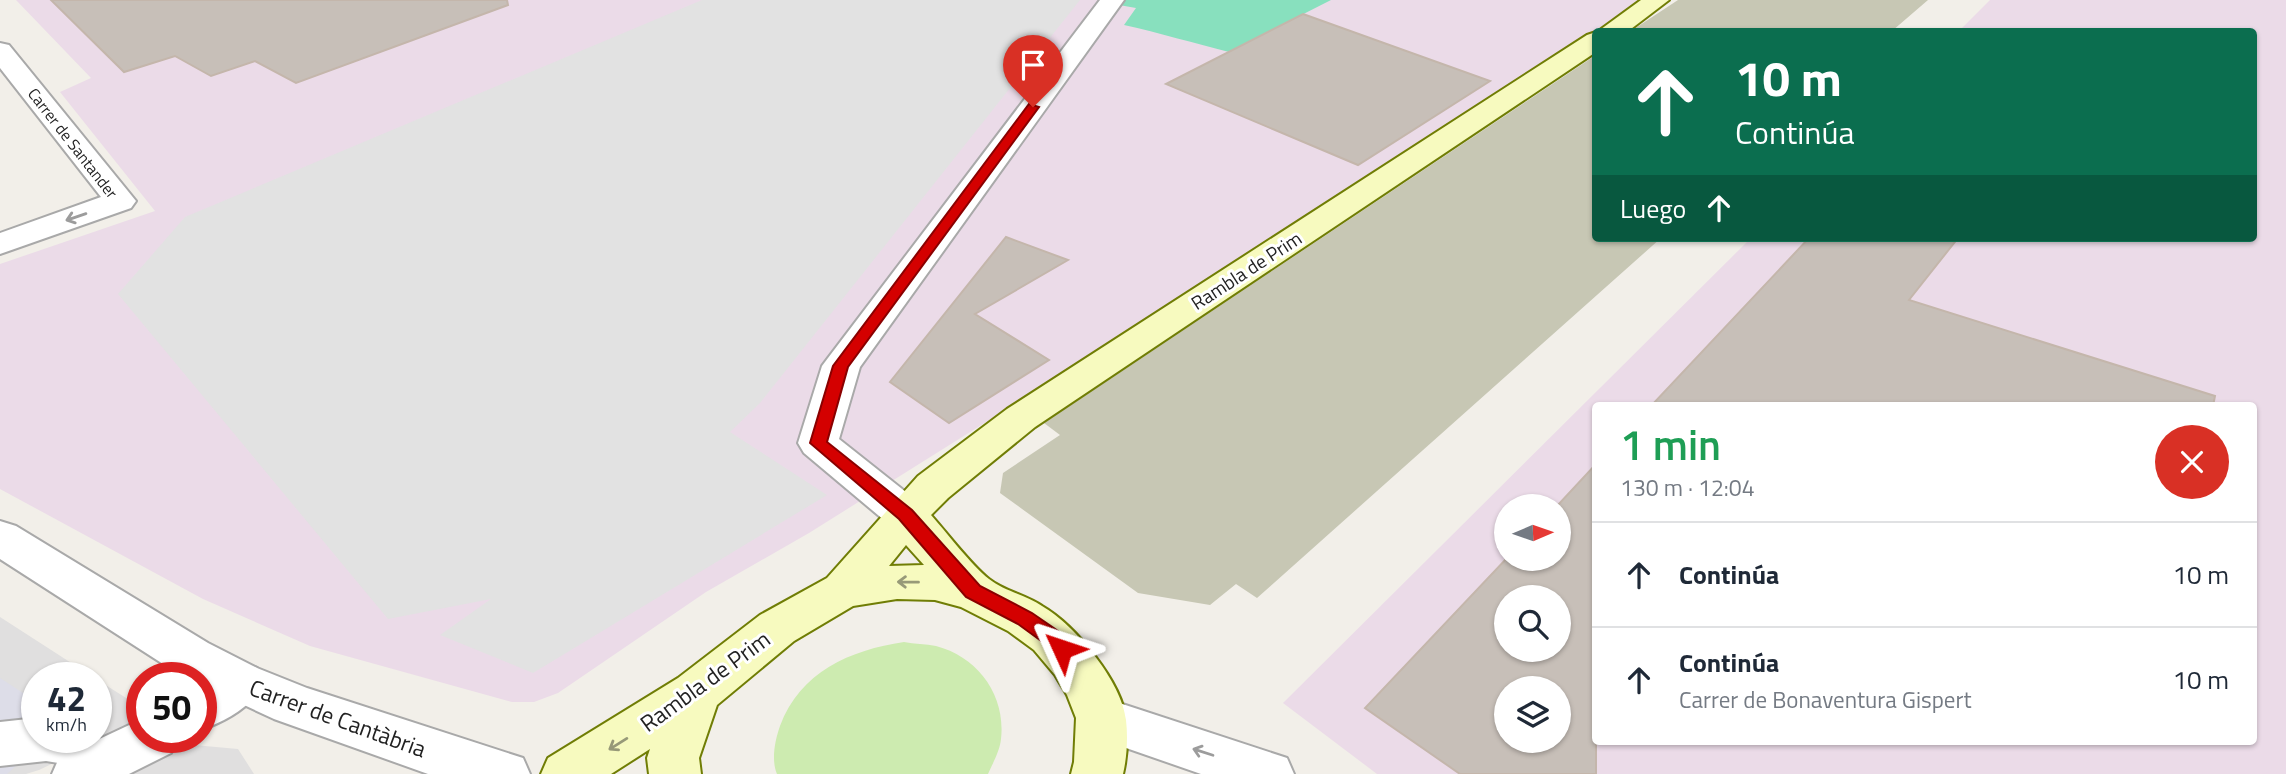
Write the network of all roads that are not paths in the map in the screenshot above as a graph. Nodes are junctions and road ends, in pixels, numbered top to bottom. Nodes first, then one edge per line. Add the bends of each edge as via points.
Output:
1 (1112, 0) edge
2 (1657, 0) edge
3 (1615, 28) edge
4 (1592, 43) edge
5 (0, 51) edge
6 (0, 244) edge
7 (906, 515) junction
8 (0, 537) edge
9 (843, 590) junction
10 (973, 592) junction
11 (696, 694) junction
12 (221, 696) edge
13 (1101, 718) junction
14 (0, 744) edge
15 (126, 745) edge
16 (78, 759) edge
17 (504, 774) edge
18 (567, 774) edge
19 (675, 774) edge
20 (1097, 774) edge
21 (1268, 774) edge

1 - 7 street via 841,366 818,443
2 - 3 main road
4 - 7 main road, Rambla de Prim via 1021,418 951,472
5 -> 6 street, Carrer de Santander via 120,201
7 - 9 main road, Rambla de Prim
7 - 10 main road
8 - 12 street, Carrer de Cantàbria via 191,657
10 -> 9 main road via 936,583 897,582
9 - 11 main road, Rambla de Prim via 776,628
10 - 13 main road via 1051,637 1089,688
11 -> 18 main road, Rambla de Prim
11 - 19 main road via 673,758
12 - 17 street, Carrer de Cantàbria via 292,704
13 - 20 main road
21 -> 13 street
14 - 16 street via 46,739
15 - 16 street

